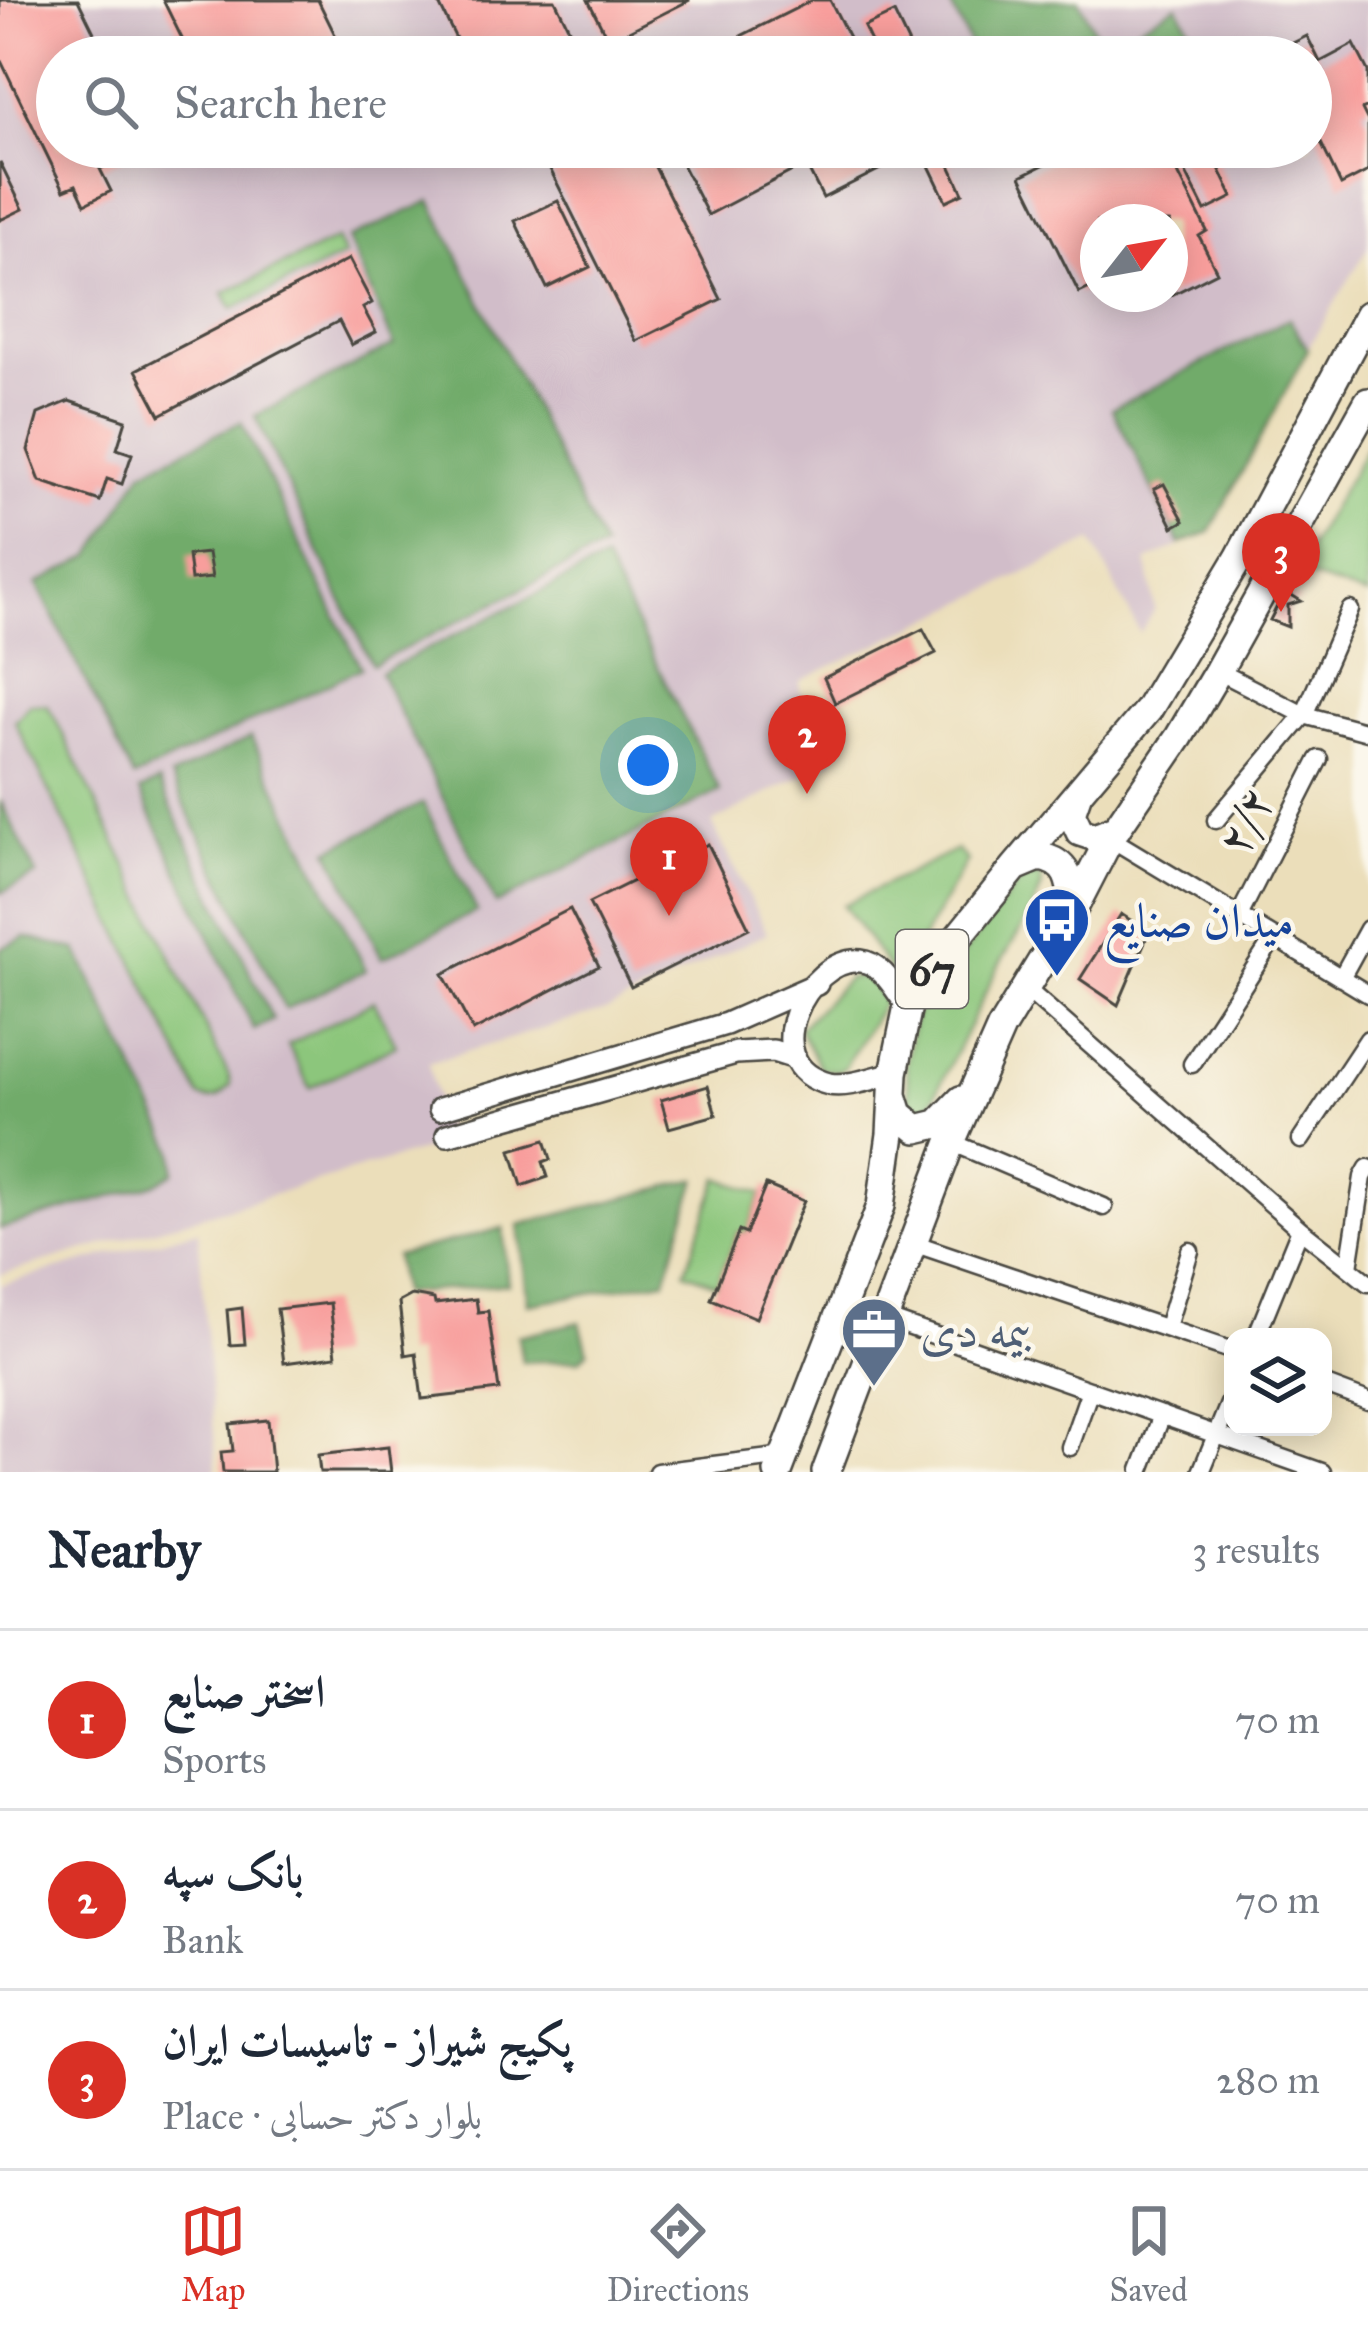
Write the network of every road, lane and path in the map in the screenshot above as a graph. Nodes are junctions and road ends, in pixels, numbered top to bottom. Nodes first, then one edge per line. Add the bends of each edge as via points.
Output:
1 (1368, 315) edge
2 (1366, 408) edge
3 (1351, 610) dead end
4 (1218, 671) junction
5 (1165, 684) junction
6 (1198, 704) junction
7 (1304, 715) junction
8 (1368, 732) edge
9 (1318, 759) dead end
10 (1080, 789) junction
11 (1216, 820) dead end
12 (1113, 833) junction
13 (1015, 867) junction
14 (1074, 908) junction
15 (1239, 916) junction
16 (1368, 929) edge
17 (1274, 938) junction
18 (1341, 978) junction
19 (817, 984) junction
20 (1024, 987) junction
21 (1368, 994) edge
22 (908, 1006) junction
23 (1368, 1039) edge
24 (795, 1058) junction
25 (1192, 1064) dead end
26 (981, 1071) junction
27 (893, 1082) junction
28 (440, 1109) dead end
29 (448, 1135) dead end
30 (1301, 1140) dead end
31 (951, 1142) junction
32 (1368, 1168) edge
33 (1104, 1207) dead end
34 (1300, 1229) junction
35 (914, 1244) junction
36 (1190, 1251) dead end
37 (1349, 1268) junction
38 (1368, 1283) edge
39 (885, 1318) junction
40 (1167, 1327) junction
41 (1260, 1328) edge
42 (1224, 1348) edge
43 (1332, 1387) edge
44 (1090, 1390) junction
45 (1368, 1401) edge
46 (1162, 1415) junction
47 (1224, 1416) edge
48 (1216, 1435) junction
49 (1070, 1447) dead end
50 (781, 1464) edge
51 (1141, 1470) edge
52 (658, 1472) edge
53 (826, 1472) edge
54 (1201, 1472) edge
55 (1322, 1472) edge

1 - 5 main road, 67
2 - 4 main road, 67
3 - 7 street
4 - 6 main road, 67
4 - 7 street
5 - 6 main road
5 - 10 main road, 67
6 - 12 main road, 67
7 - 8 street
7 - 11 street
9 - 15 street, ۲/۲
10 - 12 main road via 1071,813 1080,832
10 - 13 main road, 67
12 - 14 main road, 67
12 - 15 street
13 - 14 main road via 1039,856 1061,865
13 - 22 main road, 67
14 - 20 main road, 67
15 - 17 street
16 - 18 street
17 - 18 street
17 - 25 street
18 - 21 street
19 - 22 street via 859,961 877,967
19 - 24 street via 790,1025
19 - 28 street via 726,1024
20 - 26 main road, 67
20 - 34 street
22 - 27 main road, 67
23 - 30 street
24 - 27 street via 803,1072 833,1085
24 - 29 street via 736,1053
26 - 27 main road via 954,1111 917,1130 899,1114
26 - 31 main road, 67
27 - 50 main road, 67 via 881,1206
31 - 33 street
31 - 35 main road, 67
32 - 37 street
34 - 37 street
34 - 41 street
35 - 39 main road, 67
35 - 40 street
36 - 40 street
37 - 38 street
39 - 44 street
39 - 53 main road, 67
40 - 42 street
43 - 45 street
44 - 46 street
44 - 49 street
46 - 48 street
46 - 51 street
47 - 48 street
48 - 54 street
48 - 55 street
50 - 52 street

